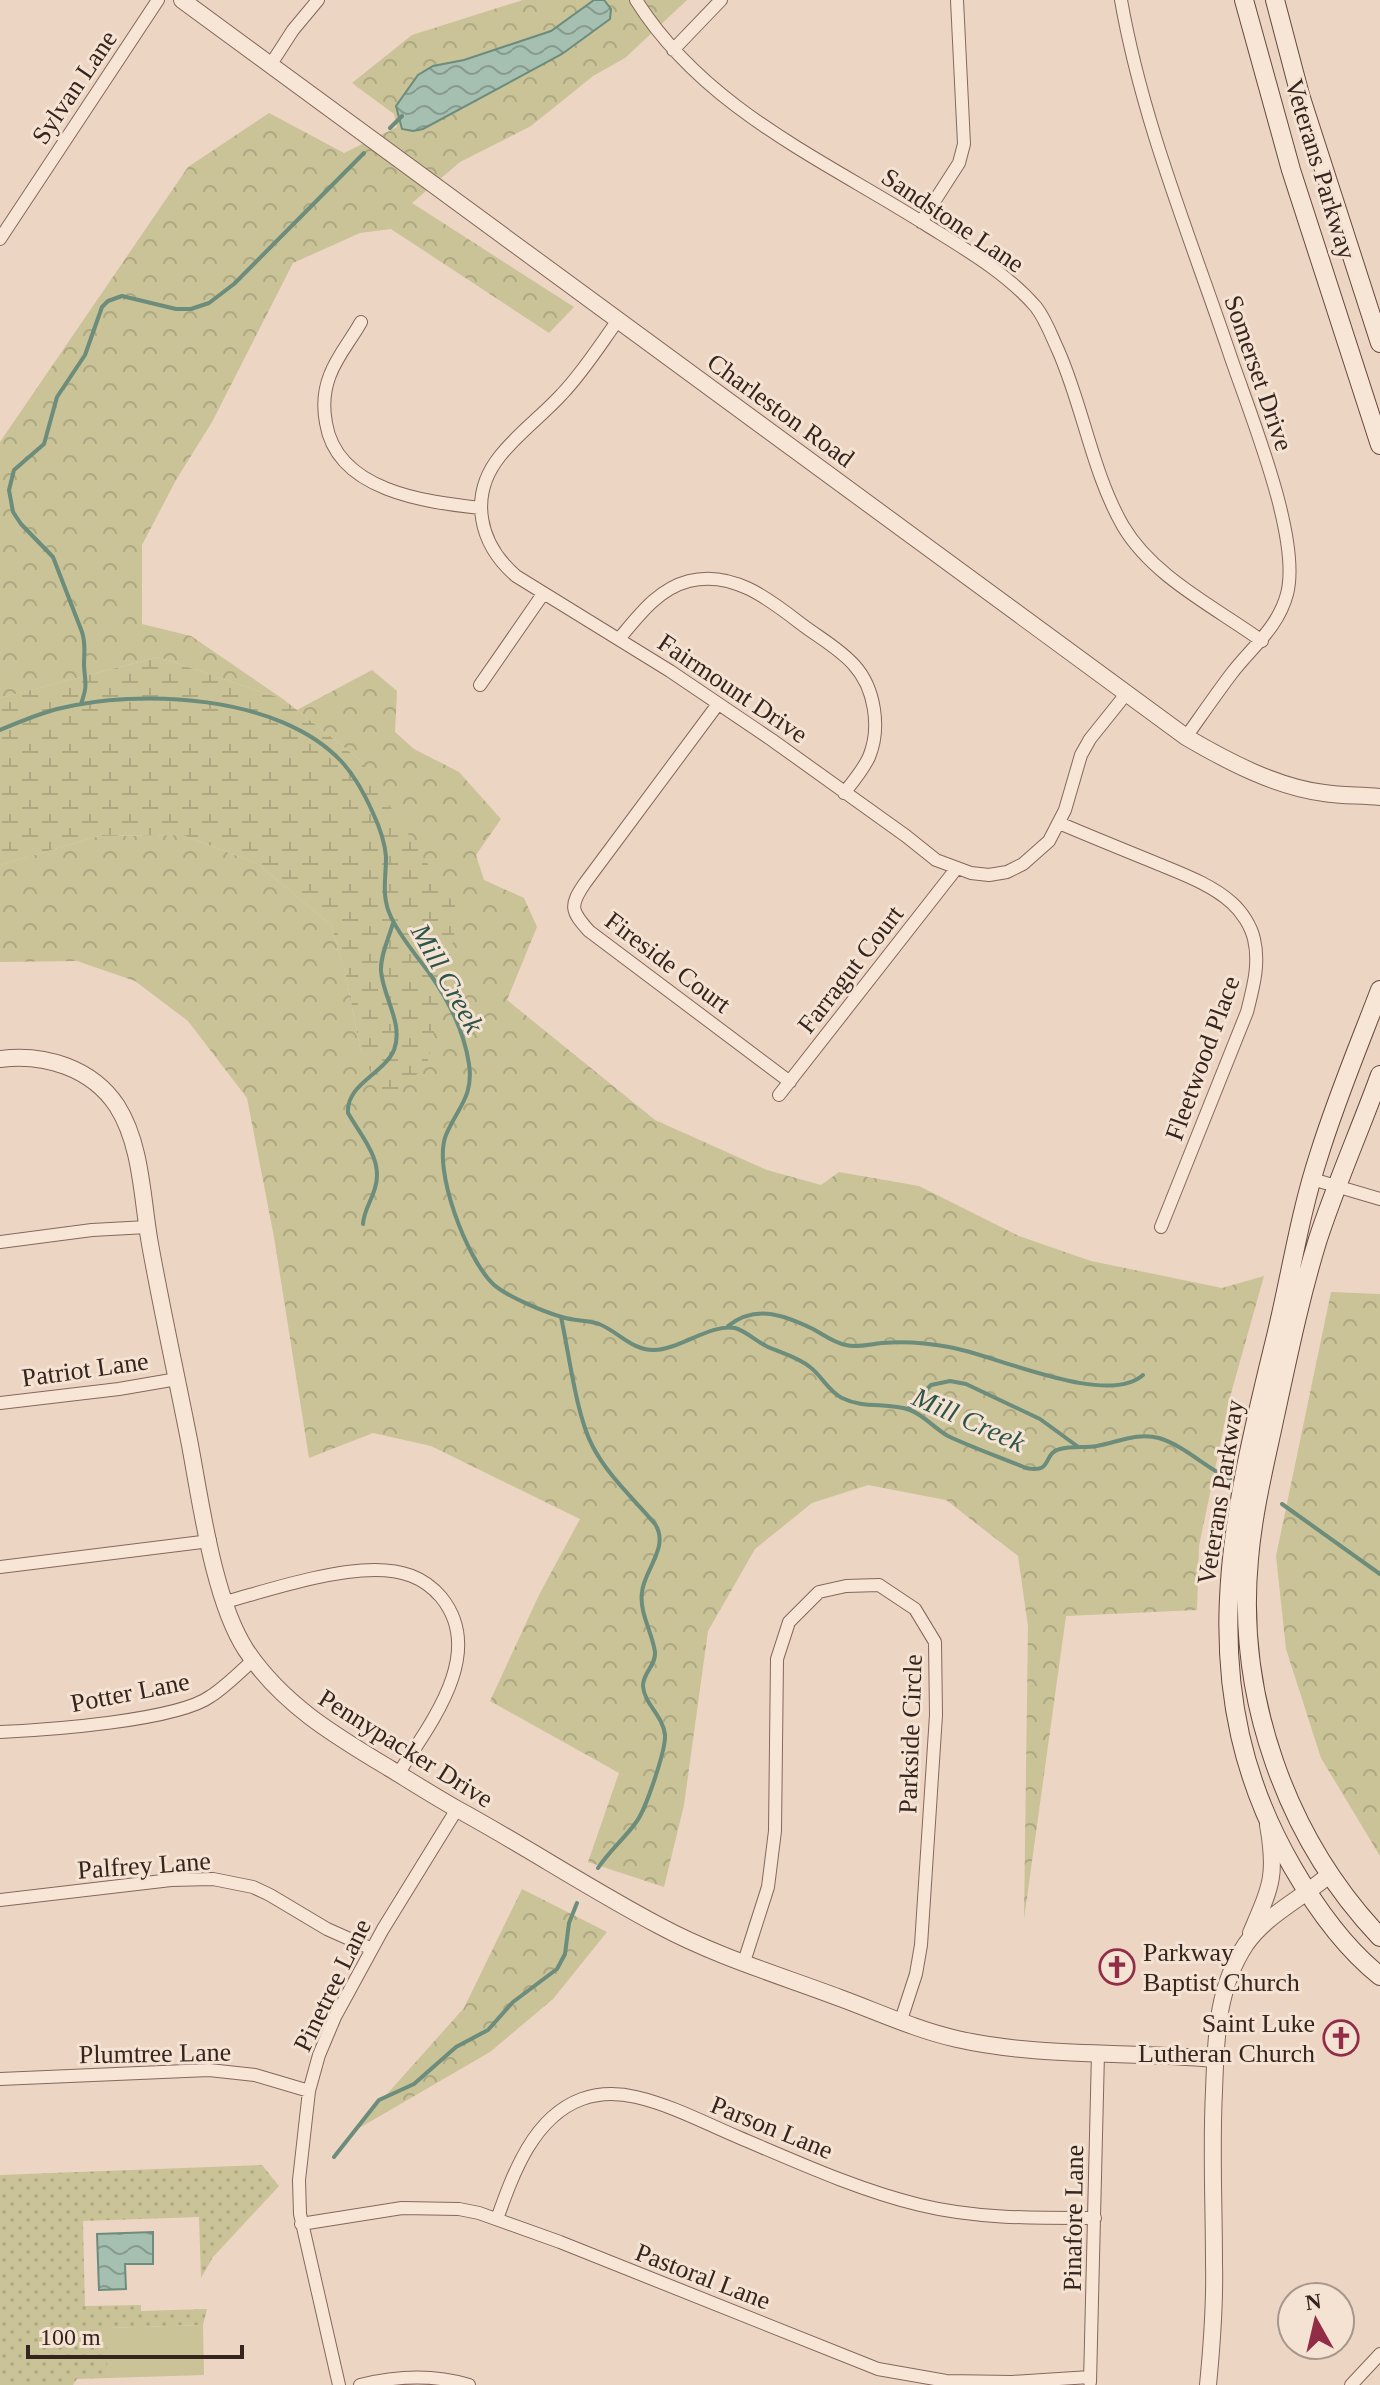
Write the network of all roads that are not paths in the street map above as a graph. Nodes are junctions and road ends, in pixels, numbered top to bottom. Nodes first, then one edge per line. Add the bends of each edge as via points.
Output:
1 (158, 0) edge
2 (182, 0) edge
3 (318, 0) edge
4 (636, 0) edge
5 (721, 0) edge
6 (957, 0) edge
7 (1121, 0) edge
8 (1244, 0) edge
9 (1275, 0) edge
10 (673, 50) junction
11 (271, 64) junction
12 (921, 222) junction
13 (0, 239) edge
14 (618, 320) junction
15 (361, 322) dead end
16 (1378, 330) edge
17 (1380, 445) edge
18 (481, 508) junction
19 (543, 594) junction
20 (619, 639) junction
21 (1262, 641) junction
22 (480, 685) dead end
23 (1126, 694) junction
24 (718, 704) junction
25 (1186, 737) junction
26 (844, 793) junction
27 (1380, 797) edge
28 (1059, 823) junction
29 (956, 869) junction
30 (1380, 990) edge
31 (0, 1059) edge
32 (1380, 1075) edge
33 (790, 1082) junction
34 (779, 1095) dead end
35 (1312, 1179) junction
36 (1338, 1187) junction
37 (1380, 1199) edge
38 (147, 1227) junction
39 (1161, 1227) dead end
40 (0, 1242) edge
41 (177, 1379) junction
42 (0, 1403) edge
43 (210, 1541) junction
44 (0, 1567) edge
45 (225, 1602) junction
46 (253, 1660) junction
47 (0, 1732) edge
48 (398, 1774) junction
49 (457, 1809) junction
50 (1266, 1817) junction
51 (1330, 1874) junction
52 (1309, 1893) junction
53 (0, 1900) edge
54 (1380, 1937) edge
55 (1248, 1942) junction
56 (372, 1949) junction
57 (744, 1962) junction
58 (1380, 1976) edge
59 (901, 2020) junction
60 (1098, 2053) junction
61 (1214, 2059) junction
62 (0, 2079) edge
63 (309, 2091) junction
64 (1095, 2218) junction
65 (497, 2219) junction
66 (301, 2224) junction
67 (1380, 2354) edge
68 (1090, 2381) edge
69 (339, 2385) edge
70 (360, 2385) edge
71 (469, 2385) edge
72 (1208, 2385) edge
73 (1351, 2385) edge

1 - 13 street, Sylvan Lane
2 - 11 street, Charleston Road
3 - 11 street
4 - 10 street, Sandstone Lane
5 - 10 street
6 - 12 street via 964,144 959,163
7 - 21 street, Somerset Drive via 1157,141 1286,536 1287,595
8 - 17 main road, Veterans Parkway via 1291,170
9 - 16 main road, Veterans Parkway via 1300,95
10 - 12 street, Sandstone Lane via 748,117
11 - 14 street, Charleston Road
12 - 21 street, Sandstone Lane via 991,267 1036,307 1067,369 1114,507 1136,544 1182,585
14 - 18 street via 570,385 500,456 484,486
14 - 23 street, Charleston Road
15 - 18 street via 336,361 325,395 334,446 357,472 385,488
18 - 19 street, Fairmount Drive via 485,535 502,564
19 - 20 street, Fairmount Drive
19 - 22 street
20 - 24 street, Fairmount Drive
20 - 26 street via 658,596 689,581 723,580 773,603 853,663 871,696 873,745
21 - 25 street, Somerset Drive
23 - 25 street, Charleston Road
23 - 28 street, Fairmount Drive via 1081,755
24 - 26 street, Fairmount Drive
24 - 33 street, Fireside Court via 585,883 573,907 589,931
25 - 27 street, Charleston Road via 1236,764 1295,786
26 - 29 street, Fairmount Drive
28 - 29 street, Fairmount Drive via 1036,854 1007,872 989,875
28 - 39 street, Fleetwood Place via 1218,892 1234,904 1254,937 1257,956 1247,1012
29 - 33 street, Farragut Court
30 - 35 main road, Veterans Parkway
31 - 38 street, Pennypacker Drive via 41,1058 65,1065 104,1090 127,1129
32 - 36 main road, Veterans Parkway
33 - 34 street, Farragut Court
35 - 36 street
35 - 50 main road, Veterans Parkway via 1231,1553 1228,1651 1234,1710 1242,1752
36 - 37 street
36 - 51 main road, Veterans Parkway via 1296,1317 1248,1562 1251,1669 1258,1707 1289,1801
38 - 40 street
38 - 41 street, Pennypacker Drive
41 - 42 street, Patriot Lane
41 - 43 street, Pennypacker Drive
43 - 44 street
43 - 45 street, Pennypacker Drive
45 - 46 street, Pennypacker Drive
45 - 48 street via 371,1569 408,1573 437,1593 456,1623 459,1658 447,1692
46 - 47 street, Potter Lane via 211,1697 183,1707 69,1727
46 - 48 street, Pennypacker Drive via 312,1720
48 - 49 street, Pennypacker Drive
49 - 56 street, Pinetree Lane
49 - 57 street, Pennypacker Drive via 661,1927
50 - 52 main road, Veterans Parkway
50 - 55 street via 1272,1879
51 - 52 street
51 - 54 main road, Veterans Parkway
52 - 55 street via 1275,1914
52 - 58 main road, Veterans Parkway
53 - 56 street, Palfrey Lane via 213,1879 253,1887
55 - 61 street via 1220,2002
56 - 63 street, Pinetree Lane via 327,2035
57 - 59 street, Pennypacker Drive
57 - 59 street, Parkside Circle via 768,1887 775,1831 777,1659 789,1622 819,1592 879,1585 915,1609 935,1642 936,1715 921,1945
59 - 60 street, Pennypacker Drive via 979,2043
60 - 61 street, Pennypacker Drive
60 - 64 street, Pinafore Lane
61 - 72 street
62 - 63 street, Plumtree Lane via 209,2070 255,2075
63 - 66 street, Pinetree Lane via 299,2180
64 - 65 street, Parson Lane via 977,2215 921,2205 810,2167 655,2103 600,2095 567,2107 542,2129 521,2157
64 - 68 street, Pinafore Lane
65 - 66 street, Pastoral Lane via 421,2206
65 - 68 street, Pastoral Lane via 878,2369 946,2381
66 - 69 street, Pinetree Lane
67 - 73 street
70 - 71 street via 404,2378

